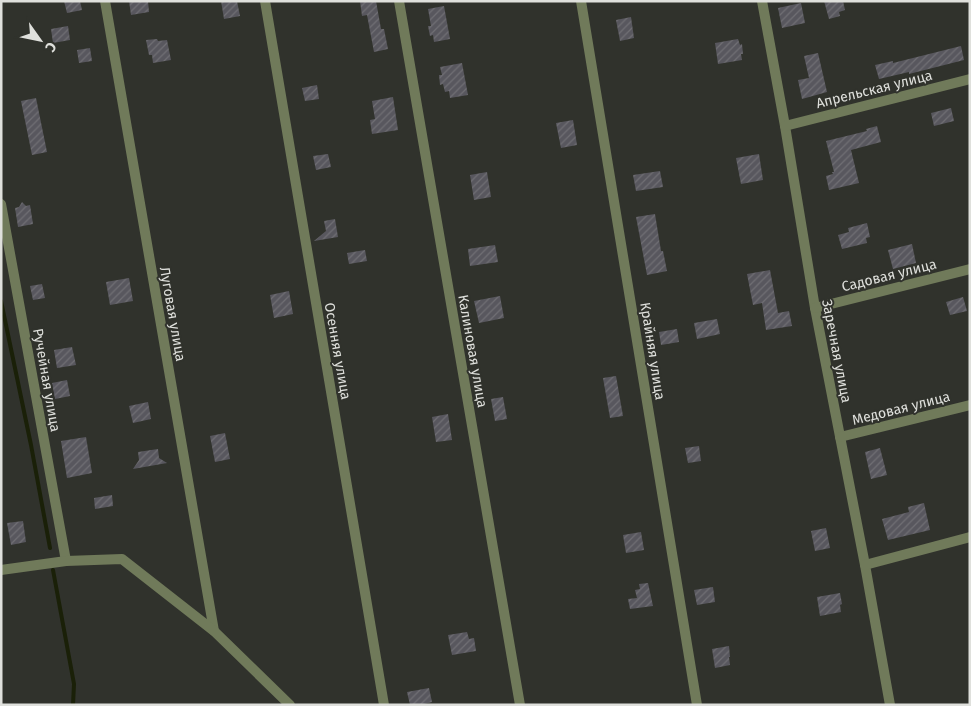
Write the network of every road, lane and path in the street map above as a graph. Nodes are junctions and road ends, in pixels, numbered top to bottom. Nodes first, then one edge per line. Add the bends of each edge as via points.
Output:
1 (105, 1) edge
2 (266, 1) edge
3 (400, 1) edge
4 (581, 1) edge
5 (762, 1) edge
6 (970, 79) edge
7 (785, 126) junction
8 (1, 204) edge
9 (970, 269) edge
10 (814, 308) junction
11 (970, 404) edge
12 (840, 437) junction
13 (970, 537) edge
14 (66, 561) junction
15 (865, 565) junction
16 (1, 570) edge
17 (214, 631) junction
18 (290, 705) edge
19 (384, 705) edge
20 (520, 705) edge
21 (697, 705) edge
22 (890, 705) edge

1 - 17 street, Луговая улица
2 - 19 street, Осенняя улица
3 - 20 street, Калиновая улица
4 - 21 street, Крайняя улица
5 - 7 street, Заречная улица
6 - 7 street, Апрельская улица
7 - 10 street, Заречная улица
8 - 14 street, Ручейная улица
9 - 10 street, Садовая улица
10 - 12 street, Заречная улица
11 - 12 street, Медовая улица
12 - 15 street, Заречная улица
13 - 15 street
14 - 16 street
14 - 17 street via 122,559
15 - 22 street, Заречная улица
17 - 18 street

